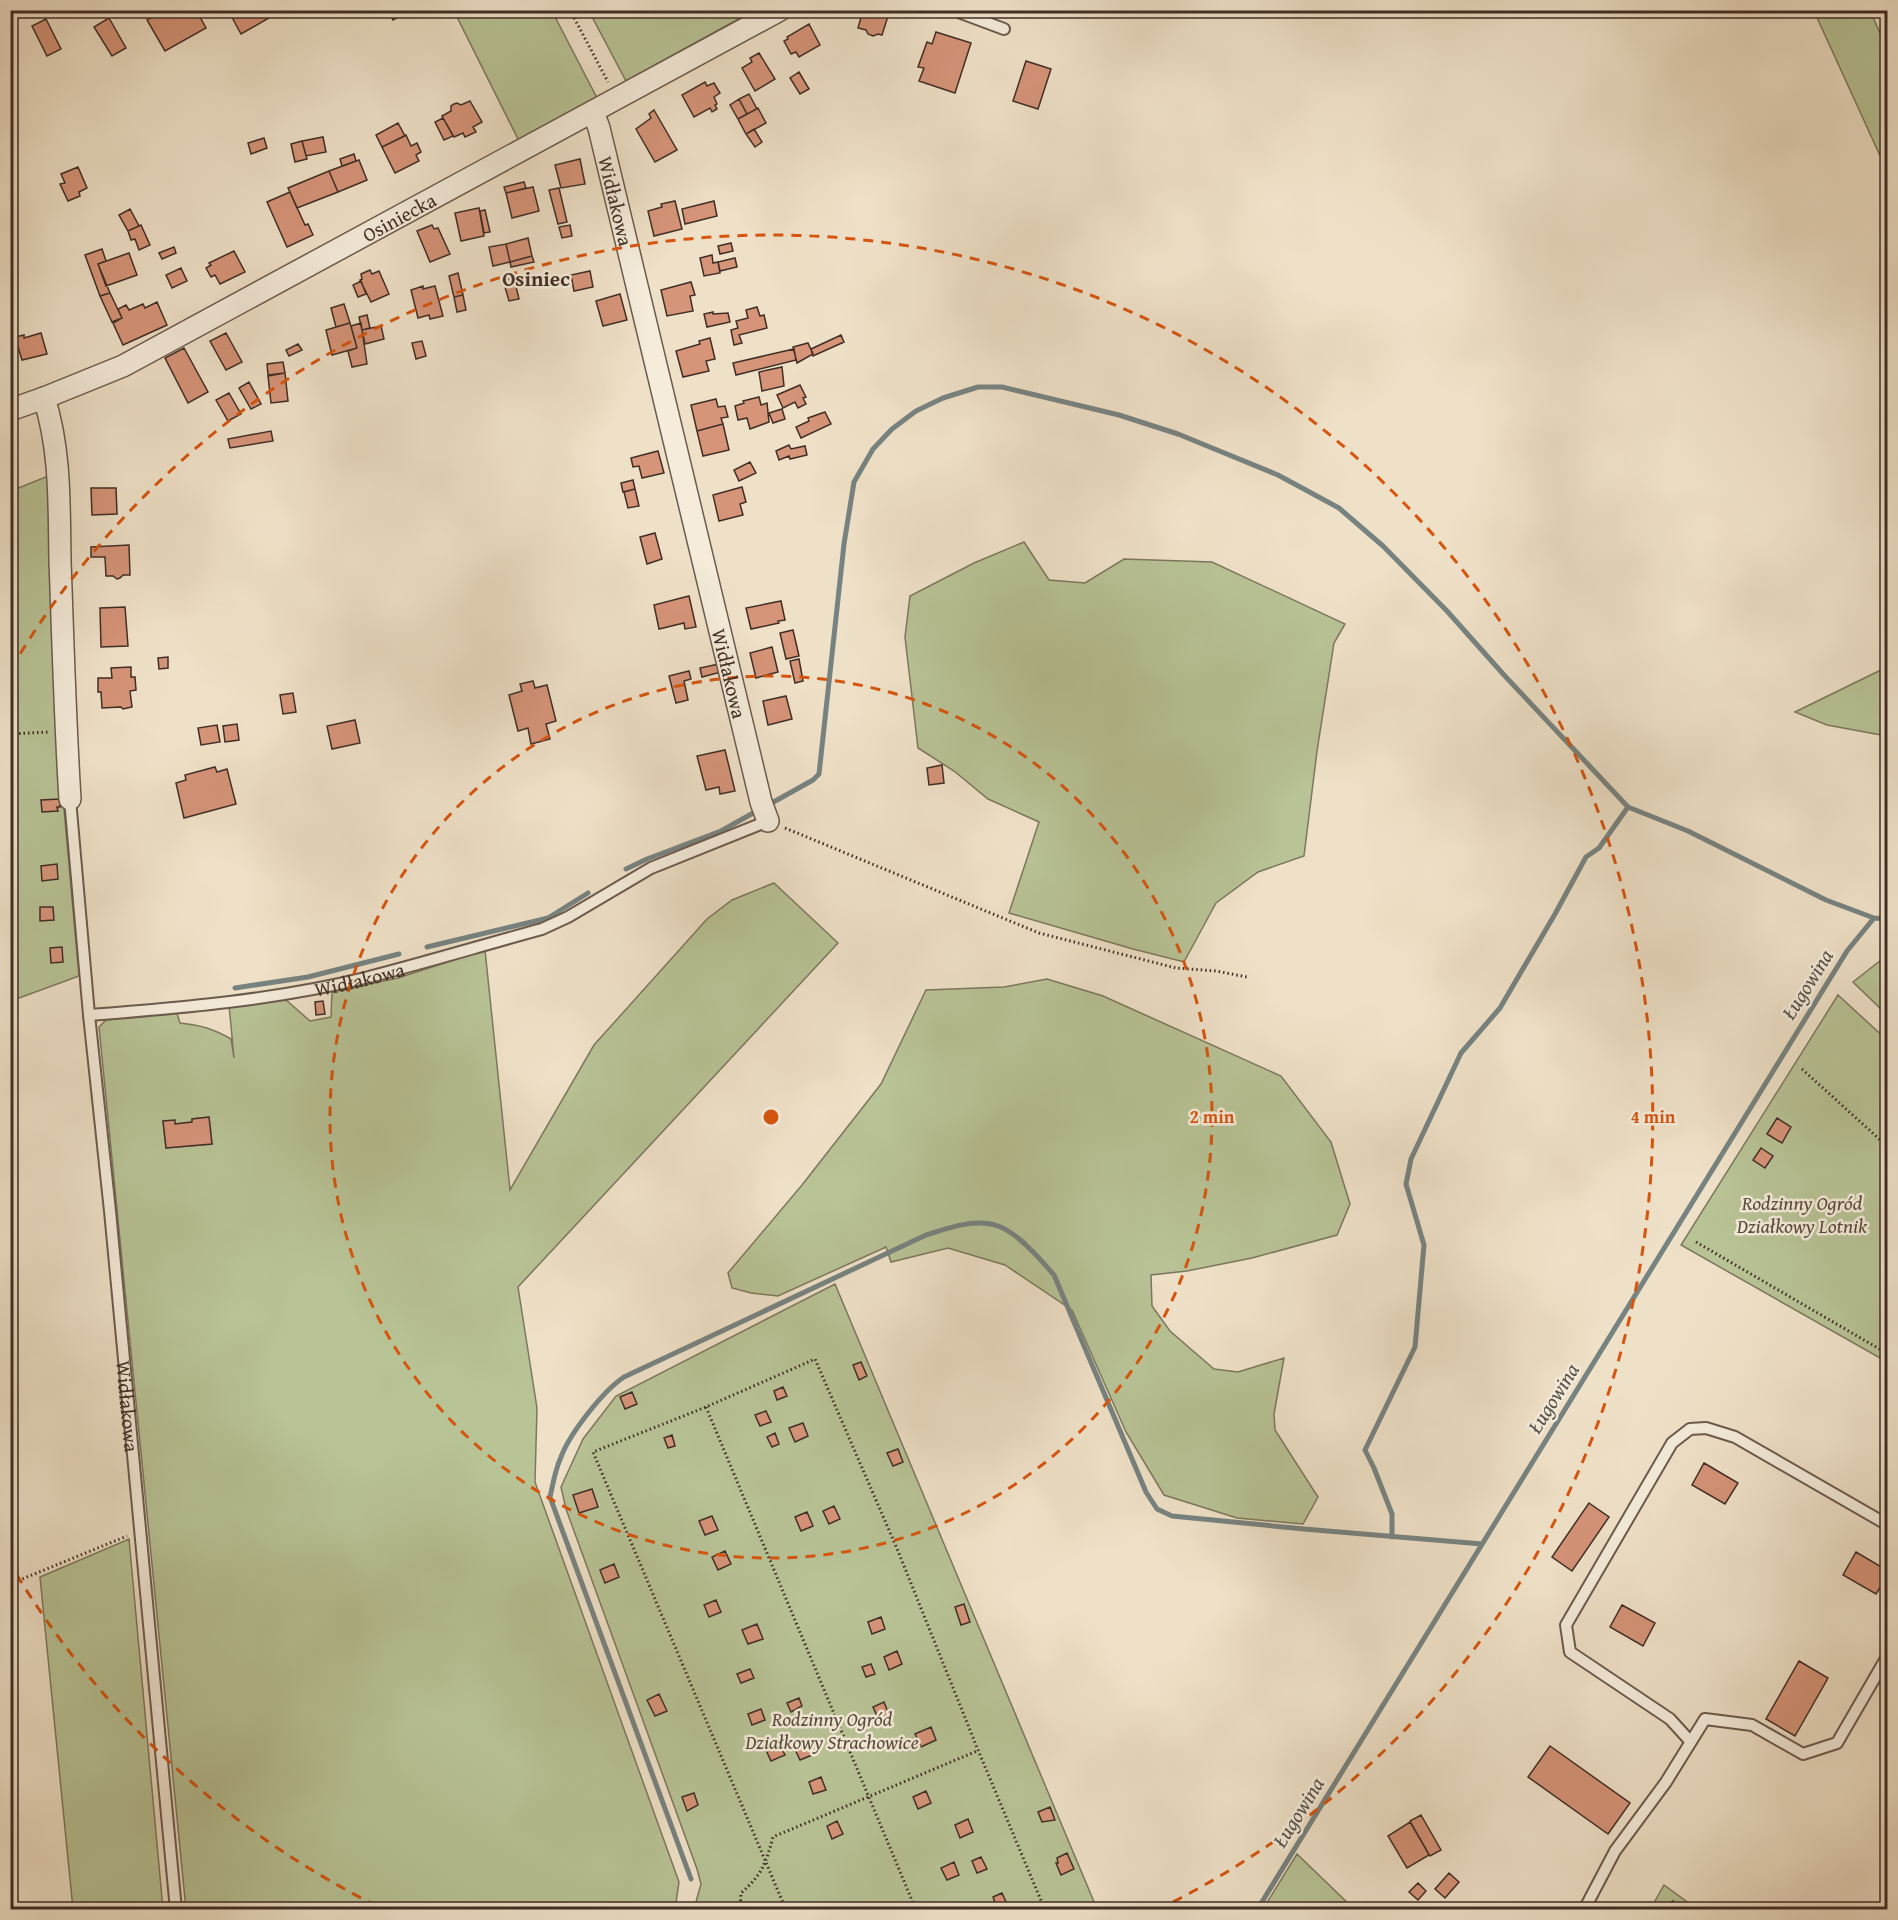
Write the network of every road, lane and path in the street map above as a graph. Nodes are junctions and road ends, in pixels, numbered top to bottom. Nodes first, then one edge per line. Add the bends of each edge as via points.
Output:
1 (570, 10) edge
2 (780, 10) edge
3 (953, 10) edge
4 (1004, 29) dead end
5 (617, 99) junction
6 (593, 112) junction
7 (44, 398) junction
8 (10, 410) edge
9 (57, 731) dead end
10 (10, 734) edge
11 (70, 799) joint
12 (768, 821) junction
13 (10, 886) edge
14 (17, 953) dead end
15 (1247, 977) dead end
16 (89, 1015) junction
17 (1802, 1069) dead end
18 (1887, 1147) edge
19 (1696, 1242) dead end
20 (1887, 1354) edge
21 (706, 1407) junction
22 (1887, 1525) edge
23 (140, 1532) junction
24 (10, 1584) edge
25 (1887, 1655) edge
26 (1690, 1741) junction
27 (978, 1750) junction
28 (868, 1796) junction
29 (766, 1864) junction
30 (176, 1910) edge
31 (740, 1910) edge
32 (786, 1910) edge
33 (916, 1910) edge
34 (1045, 1910) edge
35 (1584, 1910) edge

1 - 5 path
2 - 5 street, Osiniecka
3 - 4 lane
5 - 6 street, Osiniecka
6 - 7 street, Osiniecka via 123,366
6 - 12 street, Widłakowa
7 - 8 street, Osiniecka
7 - 11 street via 54,444 58,500
9 - 10 path
11 - 16 lane
12 - 15 path via 1039,933 1176,968
12 - 16 lane, Widłakowa via 651,868 542,929 364,978 271,996
13 - 14 path
16 - 23 lane, Widłakowa
17 - 18 path
19 - 20 path
21 - 27 path via 815,1359
21 - 28 path
21 - 29 path via 593,1452
22 - 26 lane via 1735,1437 1706,1428 1690,1430 1672,1443 1566,1624 1570,1652 1670,1719
23 - 24 path
23 - 30 lane, Widłakowa
25 - 26 lane via 1836,1743 1803,1754 1752,1725 1705,1719
26 - 35 lane via 1666,1782 1615,1851
27 - 28 path
27 - 34 path
28 - 29 path via 773,1838
28 - 33 path
29 - 31 path via 741,1893
29 - 32 path

